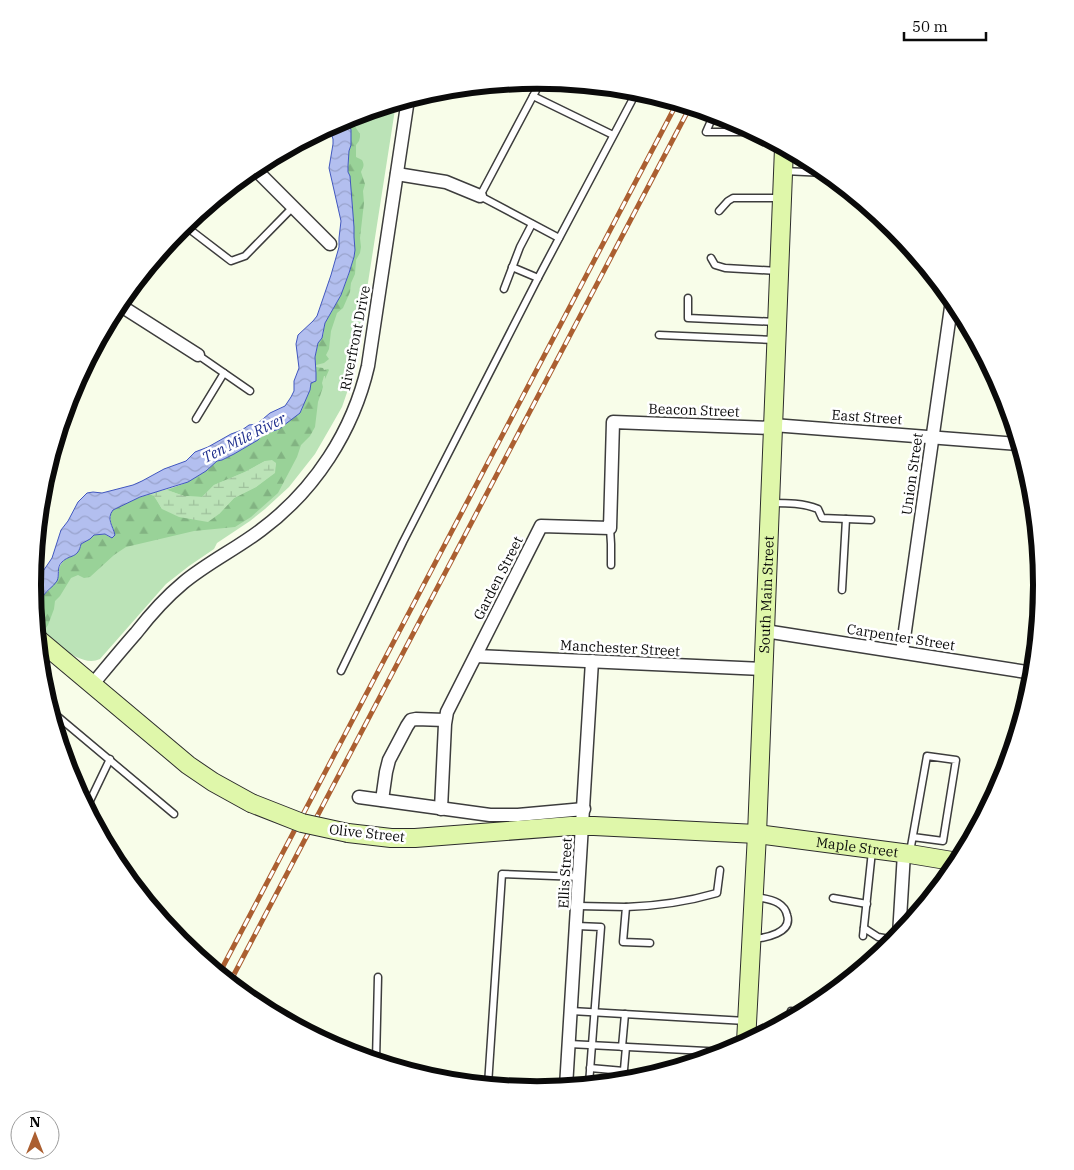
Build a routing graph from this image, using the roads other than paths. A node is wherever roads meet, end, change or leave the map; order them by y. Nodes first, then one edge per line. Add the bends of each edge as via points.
1 (537, 89) edge
2 (533, 96) junction
3 (633, 99) edge
4 (407, 107) edge
5 (711, 121) edge
6 (738, 132) edge
7 (613, 135) junction
8 (784, 155) edge
9 (783, 171) junction
10 (811, 172) edge
11 (260, 174) edge
12 (397, 174) junction
13 (480, 196) junction
14 (782, 198) junction
15 (293, 206) junction
16 (720, 211) dead end
17 (532, 224) junction
18 (190, 230) edge
19 (559, 238) junction
20 (330, 244) dead end
21 (711, 258) dead end
22 (512, 267) junction
23 (779, 272) junction
24 (538, 278) junction
25 (504, 289) dead end
26 (688, 298) dead end
27 (126, 309) edge
28 (950, 312) edge
29 (777, 322) junction
30 (659, 335) dead end
31 (776, 340) junction
32 (198, 355) joint
33 (224, 373) junction
34 (250, 391) dead end
35 (196, 419) dead end
36 (773, 427) junction
37 (933, 437) junction
38 (1012, 443) edge
39 (770, 503) junction
40 (846, 519) junction
41 (871, 520) dead end
42 (610, 528) junction
43 (610, 565) dead end
44 (842, 590) dead end
45 (765, 631) junction
46 (44, 644) edge
47 (902, 652) junction
48 (476, 656) junction
49 (592, 661) junction
50 (763, 669) junction
51 (341, 671) dead end
52 (1025, 672) edge
53 (92, 685) junction
54 (60, 718) edge
55 (445, 720) junction
56 (110, 759) junction
57 (359, 796) dead end
58 (90, 800) edge
59 (382, 800) junction
60 (441, 809) junction
61 (174, 814) dead end
62 (583, 818) junction
63 (757, 834) junction
64 (909, 848) junction
65 (872, 849) junction
66 (949, 860) edge
67 (720, 870) dead end
68 (580, 877) junction
69 (754, 897) junction
70 (833, 898) dead end
71 (867, 904) junction
72 (578, 906) junction
73 (626, 906) junction
74 (900, 922) edge
75 (577, 926) junction
76 (864, 928) junction
77 (863, 936) dead end
78 (885, 938) edge
79 (752, 939) junction
80 (650, 943) dead end
81 (378, 977) dead end
82 (571, 1011) junction
83 (595, 1012) junction
84 (625, 1014) junction
85 (749, 1033) edge
86 (569, 1044) junction
87 (591, 1045) junction
88 (624, 1047) junction
89 (705, 1051) edge
90 (376, 1053) edge
91 (590, 1068) junction
92 (624, 1071) joint
93 (488, 1078) edge
94 (589, 1078) edge
95 (566, 1080) edge

1 - 2 lane
2 - 7 lane
2 - 13 lane
3 - 7 lane
4 - 12 street, Riverfront Drive
5 - 6 lane via 706,132
7 - 19 lane
8 - 9 main road, South Main Street
9 - 10 lane
9 - 14 main road, South Main Street
11 - 15 street
12 - 13 street via 446,182
12 - 53 street, Riverfront Drive via 366,374 336,447 311,483 277,518 191,577 165,600
13 - 17 lane
14 - 16 lane via 733,198
14 - 23 main road, South Main Street
15 - 18 lane via 245,256 231,261
15 - 20 street
17 - 19 lane
17 - 22 lane
19 - 24 lane
21 - 23 lane via 715,265 725,268
22 - 24 lane
22 - 25 lane
23 - 29 main road, South Main Street
24 - 51 lane
26 - 29 lane via 688,318
27 - 32 street
28 - 37 street, Union Street
29 - 31 main road, South Main Street
30 - 31 lane
31 - 36 main road, South Main Street
32 - 33 lane
33 - 34 lane
33 - 35 lane
36 - 37 street, East Street
36 - 39 main road, South Main Street
36 - 42 street, Beacon Street via 613,422
37 - 38 street, East Street
37 - 47 street, Union Street
39 - 40 lane via 811,506 818,509 822,518
39 - 45 main road, South Main Street
40 - 41 lane
40 - 44 lane
42 - 43 lane
42 - 48 street, Garden Street via 541,526
45 - 47 street, Carpenter Street
45 - 50 main road, South Main Street
46 - 53 main road, Olive Street
47 - 52 street, Carpenter Street
48 - 49 street, Manchester Street
48 - 55 street, Garden Street
49 - 50 street, Manchester Street
49 - 62 street, Ellis Street
50 - 63 main road, South Main Street
53 - 62 main road, Olive Street, bridge via 188,765 221,787 302,823 348,833 415,838
54 - 56 lane
55 - 59 street via 414,719 409,722 388,763
55 - 60 street, Garden Street
56 - 58 lane
56 - 61 lane
57 - 59 street, Olive Street
59 - 60 street, Olive Street
60 - 62 street, Olive Street via 498,816
62 - 63 main road, Olive Street
62 - 68 street, Ellis Street
63 - 65 main road, Maple Street
63 - 69 main road, South Main Street
64 - 64 lane via 927,756 956,760 943,840
64 - 65 main road, Maple Street
64 - 66 main road, Maple Street
64 - 74 street
65 - 71 lane
67 - 73 lane via 717,893 664,905
68 - 72 street, Ellis Street
68 - 93 lane via 502,874
69 - 79 main road, South Main Street
69 - 79 lane via 779,903 789,919 777,934
70 - 71 lane
71 - 76 lane
72 - 73 lane
72 - 75 street, Ellis Street
73 - 80 lane via 622,942
75 - 82 street, Ellis Street
75 - 83 lane via 600,928
76 - 77 lane
76 - 78 lane
79 - 85 main road, South Main Street
81 - 90 lane
82 - 83 lane
82 - 86 street, Ellis Street
83 - 84 lane
83 - 87 lane
84 - 85 lane
84 - 88 lane
86 - 87 lane
86 - 95 street, Ellis Street
87 - 88 lane
87 - 91 lane
88 - 89 lane
88 - 92 lane
91 - 92 lane
91 - 94 lane

